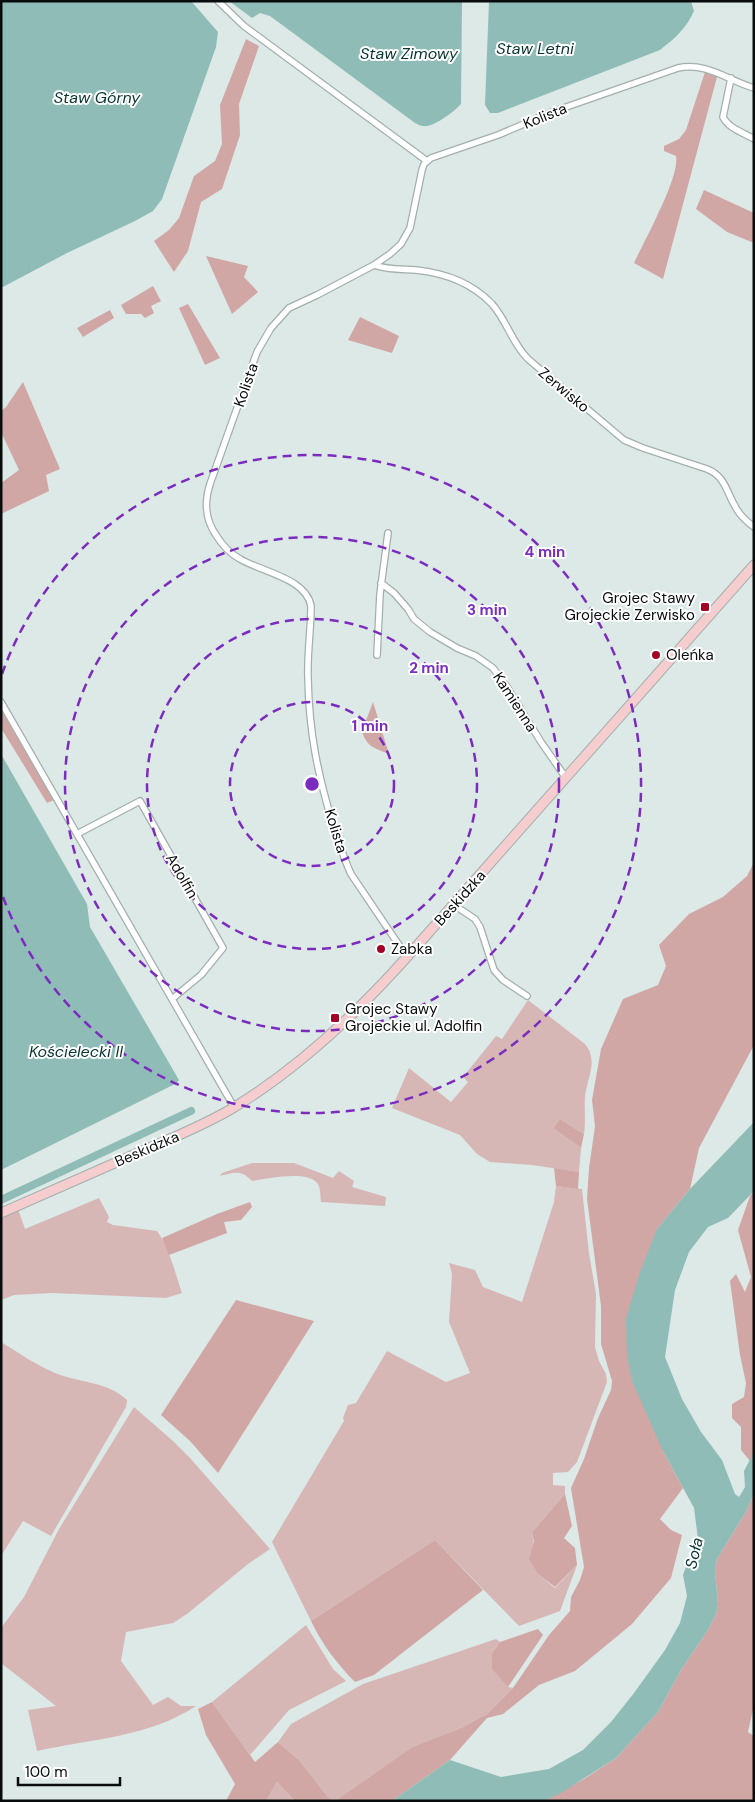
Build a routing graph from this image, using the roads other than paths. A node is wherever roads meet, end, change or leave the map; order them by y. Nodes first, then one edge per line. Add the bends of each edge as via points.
1 (218, 1) edge
2 (731, 78) junction
3 (754, 88) edge
4 (754, 139) edge
5 (427, 161) junction
6 (374, 265) junction
7 (754, 527) edge
8 (388, 533) dead end
9 (754, 565) edge
10 (381, 583) junction
11 (378, 655) dead end
12 (1, 702) edge
13 (566, 779) junction
14 (77, 834) junction
15 (454, 904) junction
16 (408, 957) junction
17 (527, 996) dead end
18 (172, 999) junction
19 (234, 1107) junction
20 (1, 1213) edge

1 - 5 street via 244,26
2 - 3 street, Kolista
2 - 4 street via 723,117 729,125
2 - 5 street, Kolista via 703,67 678,68
5 - 6 street, Kolista via 421,173 407,236 394,251
6 - 7 street, Zerwisko via 443,274 475,290 500,314 528,359 624,440 716,474 726,486 737,510
6 - 16 street, Kolista via 289,308 270,328 254,360 210,484 206,507 213,530 232,553 294,584 308,596 311,606 308,677 311,730 320,780 351,874
8 - 10 street
9 - 13 main road, Beskidzka
10 - 11 street
10 - 13 street, Kamienna via 394,592 414,619 430,632 493,668
12 - 14 street
13 - 15 main road, Beskidzka
14 - 18 street
14 - 18 street, Adolfin via 140,801 223,948 201,975
15 - 16 main road, Beskidzka
15 - 17 street via 475,919 480,927 494,970
16 - 19 main road, Beskidzka via 343,1023
18 - 19 street
19 - 20 main road, Beskidzka

